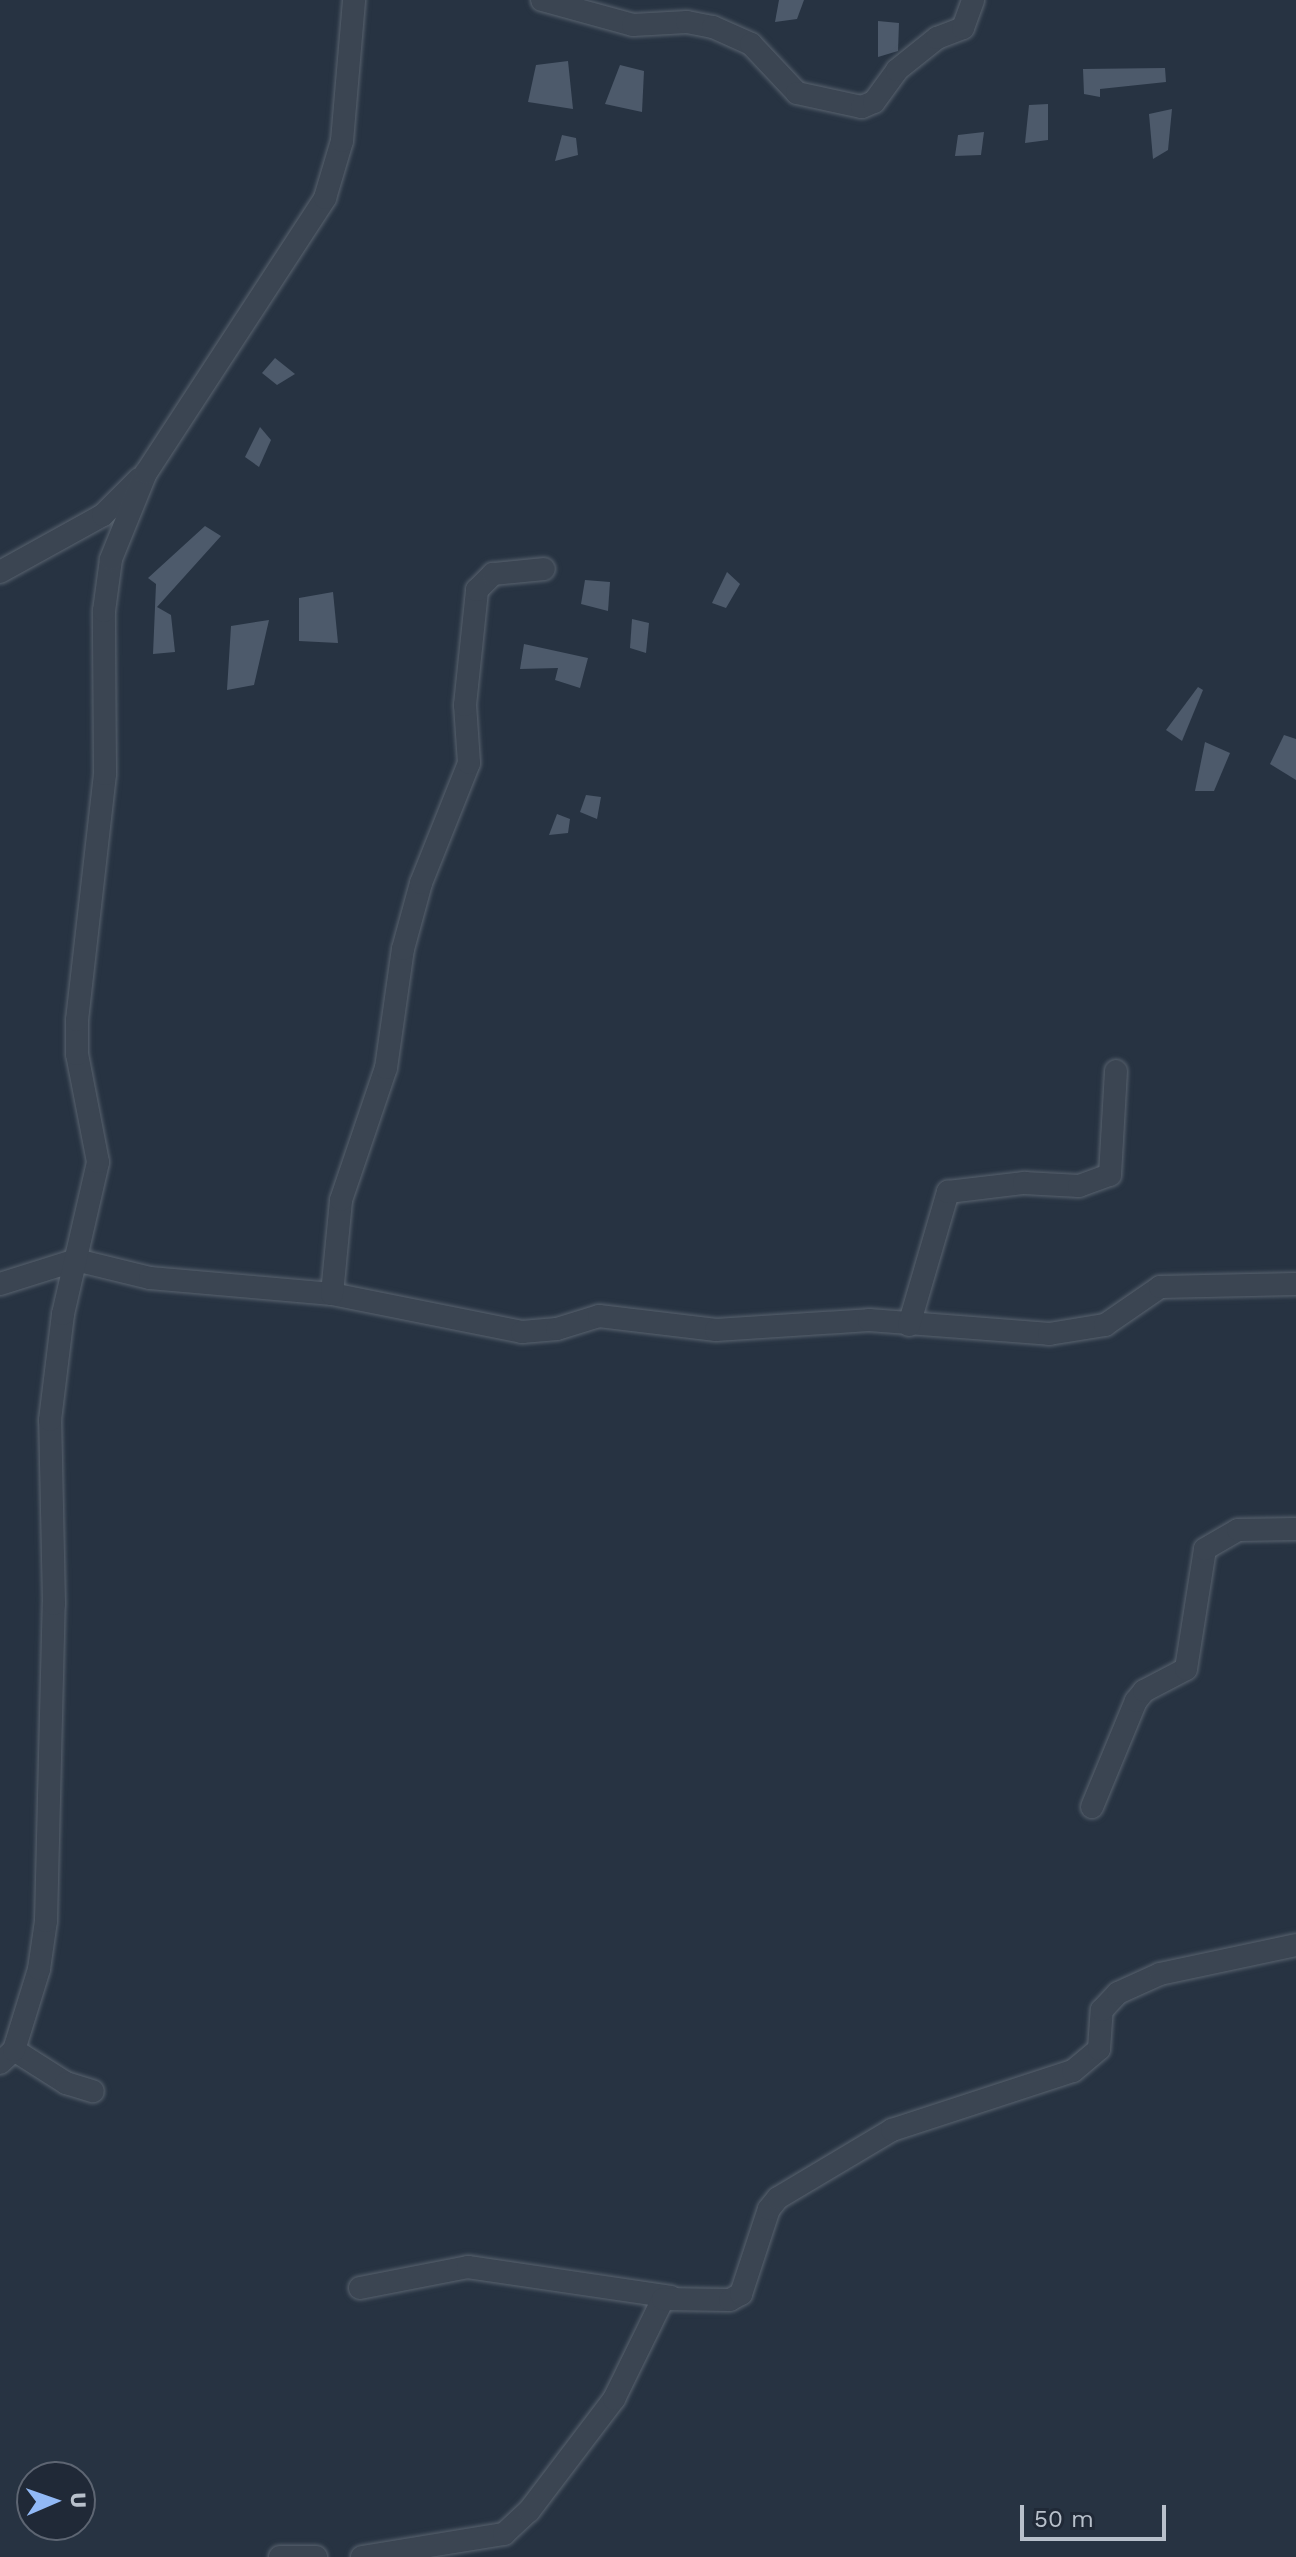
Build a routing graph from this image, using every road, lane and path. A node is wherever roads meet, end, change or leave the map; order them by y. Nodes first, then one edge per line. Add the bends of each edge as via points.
1 (354, 0) edge
2 (542, 0) edge
3 (973, 0) edge
4 (146, 473) junction
5 (544, 569) dead end
6 (0, 572) edge
7 (1116, 1071) dead end
8 (76, 1260) junction
9 (0, 1284) edge
10 (1296, 1284) edge
11 (332, 1294) junction
12 (909, 1325) junction
13 (1296, 1529) edge
14 (1092, 1807) dead end
15 (1296, 1945) edge
16 (7, 2056) edge
17 (93, 2091) dead end
18 (360, 2288) dead end
19 (671, 2297) junction
20 (280, 2557) edge
21 (316, 2557) edge
22 (362, 2557) edge

1 - 4 street via 342,141 325,198
2 - 3 street via 633,25 687,22 713,27 751,44 797,93 862,107 874,102 897,70 937,38 963,28
4 - 6 street via 103,515
4 - 8 street via 111,559 104,611 105,774 77,1020 77,1054 98,1162
5 - 11 street via 493,574 477,590 465,705 469,763 421,883 403,949 386,1068 341,1200
7 - 12 street via 1110,1175 1079,1186 1024,1183 948,1192
8 - 9 street
8 - 11 street via 150,1278
8 - 16 street via 54,1363 50,1420 54,1604 46,1921 39,1969
10 - 12 street via 1160,1287 1105,1325 1079,1333
11 - 12 street via 522,1332 557,1329 599,1316 716,1330 774,1330 825,1321
13 - 14 street via 1238,1530 1205,1549 1186,1669 1144,1691 1136,1701
15 - 19 street via 1160,1974 1118,1993 1102,2010 1099,2049 1073,2071 892,2130 773,2202 736,2299
16 - 17 street
18 - 19 street via 468,2267
19 - 22 street via 656,2307 639,2357 614,2399 529,2511 504,2534
20 - 21 street

